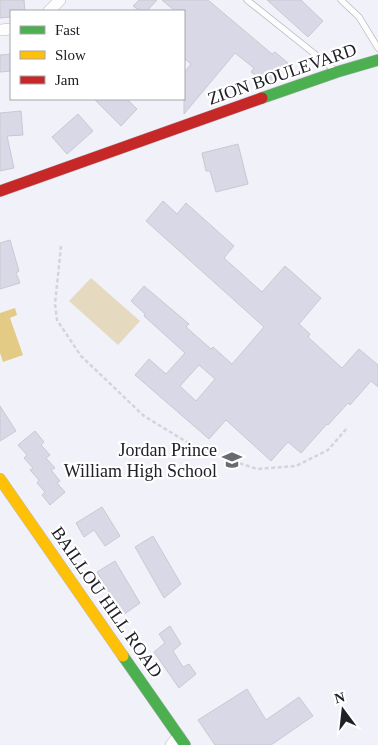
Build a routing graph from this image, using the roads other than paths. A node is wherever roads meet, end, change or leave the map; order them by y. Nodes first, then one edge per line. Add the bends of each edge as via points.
1 (60, 0) edge
2 (247, 0) edge
3 (341, 0) edge
4 (50, 10) edge
5 (378, 48) edge
6 (378, 60) edge
7 (337, 72) junction
8 (0, 191) edge
9 (0, 479) edge
10 (178, 742) edge

1 - 4 street
2 - 7 lane
3 - 5 lane via 359,17
6 - 7 main road, ZION BOULEVARD
7 - 8 main road, ZION BOULEVARD
9 - 10 main road, BAILLOU HILL ROAD

